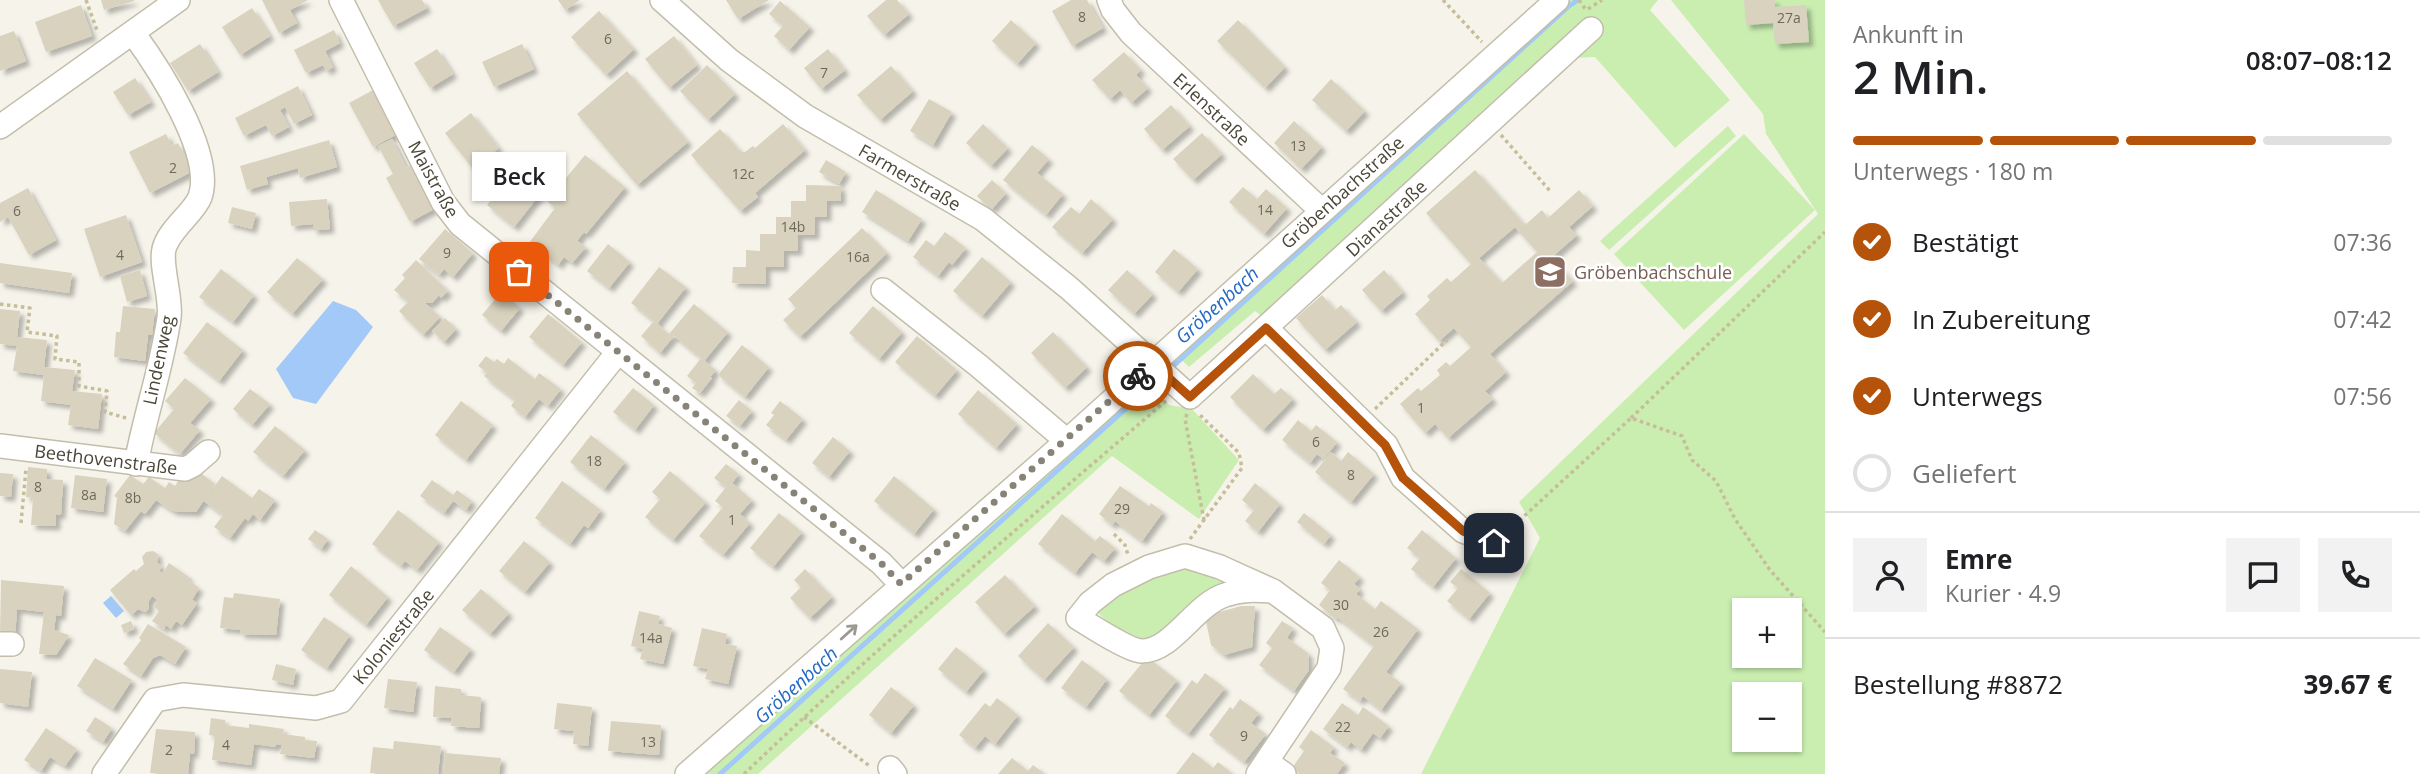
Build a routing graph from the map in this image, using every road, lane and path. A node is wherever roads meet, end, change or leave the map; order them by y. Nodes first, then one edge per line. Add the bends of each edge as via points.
1 (86, 0) edge
2 (178, 0) edge
3 (341, 0) edge
4 (662, 0) edge
5 (1109, 0) edge
6 (1443, 0) edge
7 (1557, 0) edge
8 (1602, 0) edge
9 (1588, 19) joint
10 (133, 33) junction
11 (100, 38) dead end
12 (1495, 55) junction
13 (0, 127) edge
14 (1495, 129) dead end
15 (1551, 192) dead end
16 (1322, 211) junction
17 (1825, 232) edge
18 (883, 290) dead end
19 (0, 304) edge
20 (1266, 328) junction
21 (1447, 340) dead end
22 (618, 352) junction
23 (1166, 376) junction
24 (1631, 418) junction
25 (144, 422) junction
26 (1362, 422) junction
27 (1067, 441) junction
28 (0, 446) edge
29 (28, 450) junction
30 (208, 452) dead end
31 (136, 464) junction
32 (1204, 520) junction
33 (21, 523) dead end
34 (1114, 534) dead end
35 (1494, 543) joint
36 (1185, 556) junction
37 (1135, 574) junction
38 (901, 584) junction
39 (1273, 592) junction
40 (1825, 632) edge
41 (803, 717) junction
42 (1270, 770) edge
43 (893, 771) edge
44 (104, 774) edge
45 (687, 774) edge
46 (744, 774) edge

1 - 11 path
2 - 10 street
3 - 22 street, Maistraße via 443,202 460,224
4 - 23 street, Farmerstraße via 729,60 805,116 983,219 1069,288
5 - 16 street, Erlenstraße via 1131,33
6 - 12 path
7 - 12 street, Gröbenbachstraße
8 - 9 path
9 - 20 street, Dianastraße
10 - 13 street
10 - 25 street, Lindenweg via 156,63 184,117 202,172 200,198 164,250 170,314
12 - 16 street, Gröbenbachstraße
14 - 15 path
16 - 23 street, Gröbenbachstraße
17 - 24 path
18 - 27 street
19 - 25 path via 30,308 27,332 57,336 55,359 79,362 79,386 107,391 105,412
20 - 23 street, Dianastraße via 1190,397
20 - 26 street
21 - 26 path
22 - 38 street, Maistraße via 881,563
22 - 44 street, Koloniestraße via 341,701 316,708 183,695 155,700
23 - 27 street, Gröbenbachstraße
23 - 41 path via 925,608
24 - 35 path
24 - 40 path via 1682,436 1692,460 1716,481 1770,570
25 - 31 street, Lindenweg
26 - 35 street via 1385,445 1403,478 1463,531
27 - 38 street, Gröbenbachstraße
28 - 29 street, Beethovenstraße
29 - 31 street, Beethovenstraße
29 - 33 path
30 - 31 street, Beethovenstraße via 185,469
32 - 32 path via 1185,419 1191,406 1239,453 1242,468
32 - 36 path via 1188,542
34 - 37 path via 1125,545
36 - 37 street
36 - 39 street
37 - 39 street via 1113,585 1078,618 1139,651 1159,648 1223,595 1245,590
45 -> 38 street, Gröbenbachstraße
39 - 42 street via 1323,628 1332,648 1329,667
41 - 43 path via 871,767
41 - 46 path

